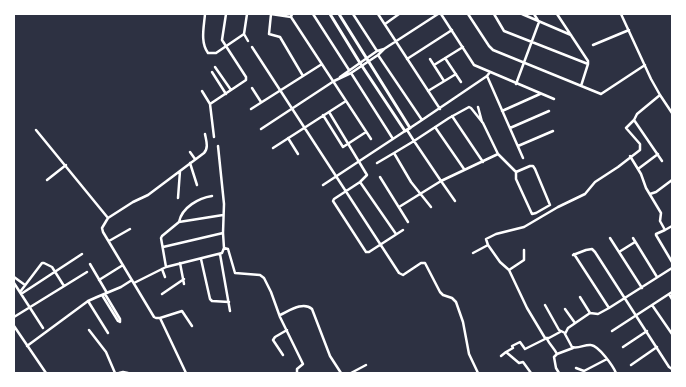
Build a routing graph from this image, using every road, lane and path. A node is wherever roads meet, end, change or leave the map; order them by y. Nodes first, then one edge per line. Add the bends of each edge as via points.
1 (206, 14) edge
2 (226, 14) edge
3 (247, 14) edge
4 (271, 14) edge
5 (313, 14) edge
6 (330, 14) edge
7 (339, 14) edge
8 (353, 14) edge
9 (378, 14) edge
10 (399, 14) edge
11 (438, 14) edge
12 (442, 14) edge
13 (468, 14) edge
14 (494, 14) edge
15 (522, 14) edge
16 (534, 14) edge
17 (557, 14) edge
18 (621, 14) edge
19 (291, 15) edge
20 (539, 22) junction
21 (385, 24) junction
22 (452, 30) junction
23 (629, 30) junction
24 (244, 34) junction
25 (571, 35) junction
26 (532, 41) junction
27 (248, 42) dead end
28 (396, 42) junction
29 (593, 45) dead end
30 (226, 46) junction
31 (252, 47) dead end
32 (462, 47) junction
33 (384, 49) junction
34 (377, 51) junction
35 (378, 54) junction
36 (445, 58) junction
37 (407, 59) junction
38 (430, 59) dead end
39 (368, 60) junction
40 (523, 62) junction
41 (322, 64) junction
42 (588, 64) junction
43 (361, 65) junction
44 (434, 65) junction
45 (645, 65) junction
46 (215, 67) dead end
47 (212, 72) dead end
48 (350, 72) junction
49 (490, 72) junction
50 (456, 74) junction
51 (303, 76) junction
52 (488, 76) junction
53 (334, 81) junction
54 (444, 81) junction
55 (461, 82) dead end
56 (516, 84) junction
57 (581, 86) junction
58 (252, 88) dead end
59 (231, 90) junction
60 (280, 90) junction
61 (202, 91) dead end
62 (428, 91) junction
63 (226, 94) junction
64 (540, 94) junction
65 (660, 95) junction
66 (554, 99) dead end
67 (346, 101) junction
68 (261, 102) junction
69 (210, 104) junction
70 (478, 107) dead end
71 (251, 109) dead end
72 (292, 109) junction
73 (440, 109) junction
74 (502, 111) junction
75 (549, 111) dead end
76 (329, 112) junction
77 (672, 113) edge
78 (324, 115) junction
79 (452, 116) junction
80 (422, 120) junction
81 (634, 120) junction
82 (482, 123) junction
83 (304, 127) junction
84 (435, 127) junction
85 (510, 128) junction
86 (261, 129) dead end
87 (36, 130) dead end
88 (407, 130) junction
89 (552, 131) dead end
90 (366, 132) junction
91 (205, 134) dead end
92 (214, 136) dead end
93 (288, 138) junction
94 (371, 139) dead end
95 (393, 139) junction
96 (414, 140) junction
97 (349, 143) junction
98 (218, 146) dead end
99 (518, 146) junction
100 (272, 148) dead end
101 (190, 152) dead end
102 (394, 153) junction
103 (298, 154) dead end
104 (498, 154) junction
105 (658, 154) junction
106 (630, 156) junction
107 (523, 158) dead end
108 (195, 159) junction
109 (662, 160) dead end
110 (358, 161) junction
111 (483, 162) junction
112 (190, 163) junction
113 (377, 163) dead end
114 (66, 165) junction
115 (464, 169) junction
116 (638, 169) junction
117 (180, 171) junction
118 (516, 172) junction
119 (336, 176) junction
120 (380, 177) dead end
121 (47, 180) dead end
122 (441, 180) junction
123 (672, 180) edge
124 (360, 182) junction
125 (323, 185) dead end
126 (197, 186) dead end
127 (346, 191) junction
128 (420, 194) junction
129 (650, 194) junction
130 (212, 196) dead end
131 (178, 198) dead end
132 (455, 201) dead end
133 (399, 207) junction
134 (431, 207) dead end
135 (224, 215) junction
136 (108, 218) junction
137 (179, 222) junction
138 (408, 222) dead end
139 (672, 226) edge
140 (130, 229) dead end
141 (403, 230) dead end
142 (665, 230) junction
143 (222, 233) junction
144 (396, 234) junction
145 (610, 238) dead end
146 (633, 238) dead end
147 (109, 241) junction
148 (635, 242) junction
149 (380, 245) junction
150 (488, 245) junction
151 (163, 247) junction
152 (224, 248) junction
153 (524, 250) dead end
154 (619, 252) junction
155 (473, 253) dead end
156 (82, 254) dead end
157 (220, 254) junction
158 (201, 259) junction
159 (672, 262) edge
160 (180, 263) junction
161 (90, 264) dead end
162 (124, 265) junction
163 (166, 267) junction
164 (672, 268) edge
165 (162, 269) junction
166 (509, 270) junction
167 (55, 272) junction
168 (86, 272) dead end
169 (14, 277) edge
170 (165, 277) dead end
171 (658, 277) junction
172 (184, 279) junction
173 (100, 280) junction
174 (133, 281) junction
175 (14, 283) edge
176 (184, 284) dead end
177 (25, 286) junction
178 (64, 286) junction
179 (642, 288) junction
180 (672, 292) edge
181 (20, 293) junction
182 (105, 294) junction
183 (162, 294) dead end
184 (669, 294) junction
185 (580, 297) dead end
186 (625, 298) junction
187 (672, 299) edge
188 (88, 301) junction
189 (229, 302) junction
190 (545, 305) dead end
191 (652, 305) junction
192 (30, 308) junction
193 (609, 308) junction
194 (565, 309) dead end
195 (230, 311) dead end
196 (590, 313) junction
197 (636, 314) junction
198 (280, 315) junction
199 (14, 318) edge
200 (160, 318) junction
201 (575, 322) junction
202 (14, 326) edge
203 (192, 326) dead end
204 (43, 328) dead end
205 (89, 330) dead end
206 (287, 330) junction
207 (612, 330) dead end
208 (647, 331) junction
209 (560, 332) junction
210 (108, 333) dead end
211 (565, 333) junction
212 (672, 334) edge
213 (546, 339) junction
214 (27, 346) junction
215 (623, 347) dead end
216 (657, 347) junction
217 (573, 348) junction
218 (506, 352) junction
219 (283, 354) dead end
220 (557, 354) junction
221 (501, 356) dead end
222 (607, 359) junction
223 (366, 365) dead end
224 (631, 365) dead end
225 (576, 368) dead end
226 (672, 369) edge
227 (46, 373) edge
228 (115, 373) edge
229 (119, 373) edge
230 (128, 373) edge
231 (186, 373) edge
232 (297, 373) edge
233 (341, 373) edge
234 (351, 373) edge
235 (478, 373) edge
236 (531, 373) edge
237 (559, 373) edge
238 (616, 373) edge

1 - 30 street via 203,37 207,51 210,54 215,53
2 - 30 street via 222,40
3 - 24 street
4 - 19 street
4 - 51 street via 269,34 280,37
5 - 48 street
6 - 43 street
7 - 39 street
8 - 34 street
9 - 21 street
10 - 21 street
11 - 28 street
12 - 22 street
13 - 40 street via 493,50
14 - 26 street via 504,31
15 - 20 street
16 - 20 street
17 - 25 street
18 - 23 street
19 - 41 street
20 - 25 street
20 - 26 street
21 - 28 street
22 - 32 street
22 - 37 street
23 - 29 street
23 - 45 street
24 - 27 street
24 - 30 street
25 - 42 street
26 - 40 street
26 - 42 street
28 - 33 street
28 - 37 street
30 - 59 street via 246,78 245,82
31 - 60 street
32 - 36 street
32 - 49 street via 474,66
33 - 34 street
33 - 35 street
34 - 39 street
35 - 39 street
35 - 80 street
36 - 44 street
36 - 50 street
37 - 62 street
38 - 44 street
39 - 43 street
39 - 88 street
40 - 56 street
40 - 57 street
41 - 51 street
41 - 53 street
42 - 57 street
43 - 48 street
43 - 88 street
44 - 54 street
45 - 57 street via 603,94
45 - 65 street
46 - 59 street
47 - 63 street
48 - 53 street via 344,78
48 - 95 street
49 - 52 street
49 - 56 street
50 - 54 street
50 - 55 street
51 - 60 street
52 - 73 street
52 - 74 street
53 - 67 street
53 - 72 street
54 - 62 street
56 - 64 street
58 - 68 street
59 - 63 street
60 - 68 street
60 - 72 street
61 - 69 street
62 - 73 street
63 - 69 street
64 - 66 street
64 - 74 street
65 - 77 street
65 - 81 street via 637,114
67 - 76 street
67 - 90 street
68 - 71 street
69 - 92 street
70 - 82 street
72 - 83 street
72 - 86 street
73 - 80 street
74 - 85 street
75 - 85 street
76 - 78 street
76 - 97 street
78 - 83 street
78 - 97 street via 343,147
79 - 82 street via 470,107
79 - 84 street
79 - 111 street
80 - 88 street
81 - 105 street
81 - 106 street via 626,128 641,147
82 - 104 street
83 - 93 street
83 - 119 street
84 - 96 street
84 - 115 street
85 - 99 street
87 - 114 street
88 - 95 street
88 - 96 street
89 - 99 street
90 - 94 street
90 - 97 street
91 - 108 street via 207,149
93 - 100 street
93 - 103 street
95 - 110 street
96 - 102 street
96 - 122 street
97 - 110 street
98 - 135 street
99 - 107 street
101 - 108 street
102 - 113 street
102 - 128 street
104 - 111 street
104 - 118 street
105 - 109 street
105 - 116 street
106 - 116 street
106 - 150 street via 595,182 586,194 558,206 524,227 487,238
108 - 112 street
110 - 119 street
110 - 124 street via 367,174
111 - 115 street
112 - 117 street
112 - 126 street
114 - 121 street
114 - 136 street
115 - 122 street
116 - 129 street
117 - 131 street
117 - 136 street via 148,195
118 - 118 street via 533,166 550,205 532,214 516,179
119 - 125 street
119 - 127 street
120 - 133 street
122 - 128 street
122 - 132 street
123 - 129 street
124 - 127 street
124 - 144 street
127 - 149 street
127 - 149 street via 333,201 366,252
128 - 133 street
128 - 134 street
129 - 142 street via 661,213 660,221
130 - 137 street via 198,199 182,213
133 - 138 street
135 - 137 street
135 - 143 street
136 - 147 street via 102,228
137 - 151 street via 162,236
139 - 142 street
140 - 147 street
141 - 144 street
142 - 159 street via 656,235
143 - 151 street
143 - 152 street
144 - 149 street
145 - 154 street
146 - 148 street
147 - 162 street
148 - 154 street
148 - 171 street
149 - 235 street via 402,275 425,263 440,292 456,302 463,322 468,354
150 - 155 street
150 - 166 street
151 - 163 street
152 - 157 street
152 - 198 street via 228,249 235,274 260,275 264,278
153 - 166 street via 524,260
154 - 179 street
156 - 167 street
157 - 158 street
157 - 189 street
158 - 160 street
158 - 189 street via 210,299
160 - 163 street
160 - 172 street
161 - 173 street
162 - 173 street
162 - 174 street
163 - 165 street
164 - 171 street
165 - 170 street
165 - 174 street
166 - 213 street via 527,308
167 - 177 street via 49,264 42,263
167 - 178 street
167 - 181 street
168 - 178 street
169 - 177 street
171 - 179 street
172 - 176 street
172 - 183 street
173 - 182 street
174 - 182 street
174 - 200 street via 154,316
175 - 181 street
177 - 181 street
178 - 192 street
179 - 186 street
180 - 184 street
181 - 192 street
182 - 182 street via 120,319 120,322 118,321
182 - 188 street
184 - 187 street
184 - 191 street
185 - 196 street
186 - 193 street
186 - 193 street via 594,250 574,255
186 - 197 street
188 - 210 street
188 - 214 street
189 - 195 street
190 - 209 street
191 - 197 street
191 - 212 street
192 - 199 street
192 - 204 street
193 - 196 street via 598,314
194 - 201 street
196 - 201 street
197 - 207 street
197 - 208 street
198 - 206 street
198 - 233 street via 304,305 309,306 330,356
200 - 203 street via 182,311
200 - 231 street
201 - 211 street
202 - 214 street
205 - 228 street via 106,352
206 - 219 street via 273,340
206 - 232 street via 303,364
208 - 215 street
208 - 216 street
209 - 211 street
209 - 213 street
211 - 217 street
213 - 218 street via 525,349 520,342
213 - 220 street
214 - 227 street
216 - 224 street
216 - 226 street
217 - 220 street
217 - 222 street via 592,345
218 - 221 street
218 - 236 street via 519,363 523,362
220 - 237 street via 553,360
222 - 225 street via 584,371
222 - 238 street
223 - 234 street
229 - 230 street

